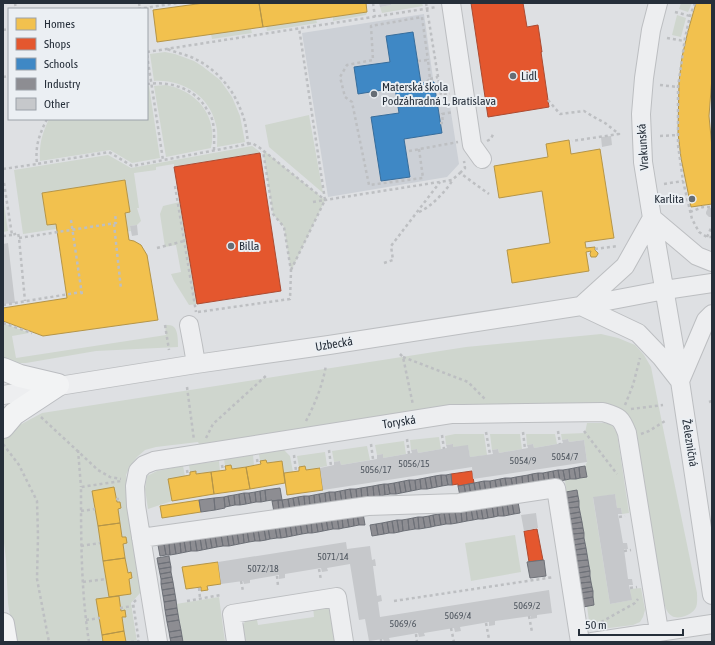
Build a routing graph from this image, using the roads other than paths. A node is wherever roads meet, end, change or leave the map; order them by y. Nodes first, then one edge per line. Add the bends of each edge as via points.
1 (658, 3) edge
2 (451, 4) edge
3 (482, 159) dead end
4 (652, 218) junction
5 (712, 262) edge
6 (712, 283) edge
7 (665, 290) junction
8 (581, 306) junction
9 (712, 314) edge
10 (191, 317) road end
11 (196, 364) junction
12 (3, 369) edge
13 (680, 381) junction
14 (58, 386) junction
15 (3, 395) edge
16 (3, 427) edge
17 (142, 538) junction
18 (712, 595) edge
19 (3, 624) edge
20 (712, 624) edge
21 (659, 631) junction
22 (592, 634) edge
23 (6, 642) edge
24 (158, 642) edge
25 (236, 642) edge
26 (344, 642) edge
27 (580, 642) edge

1 - 4 street, Vrakunská via 646,58 641,114 643,162
2 - 3 street via 472,145
4 - 5 street via 697,256
4 - 7 street, Vrakunská
4 - 8 street via 625,266
6 - 7 street, Uzbecká
7 - 8 street, Uzbecká
7 - 13 street, Železničná
8 - 11 street, Uzbecká
8 - 13 street via 638,333
9 - 13 street via 706,320
10 - 11 street
11 - 14 street, Uzbecká
12 - 14 main road
13 - 18 street, Železničná
14 - 15 street, Uzbecká
14 - 16 main road via 14,414
17 - 21 street, Toryská via 135,486 138,471 154,461 451,414 620,413 627,433
17 - 24 street, Toryská
17 - 27 street via 368,506 459,503 556,488
19 - 23 main road
20 - 21 street
21 - 22 street
25 - 26 street via 232,614 337,597

